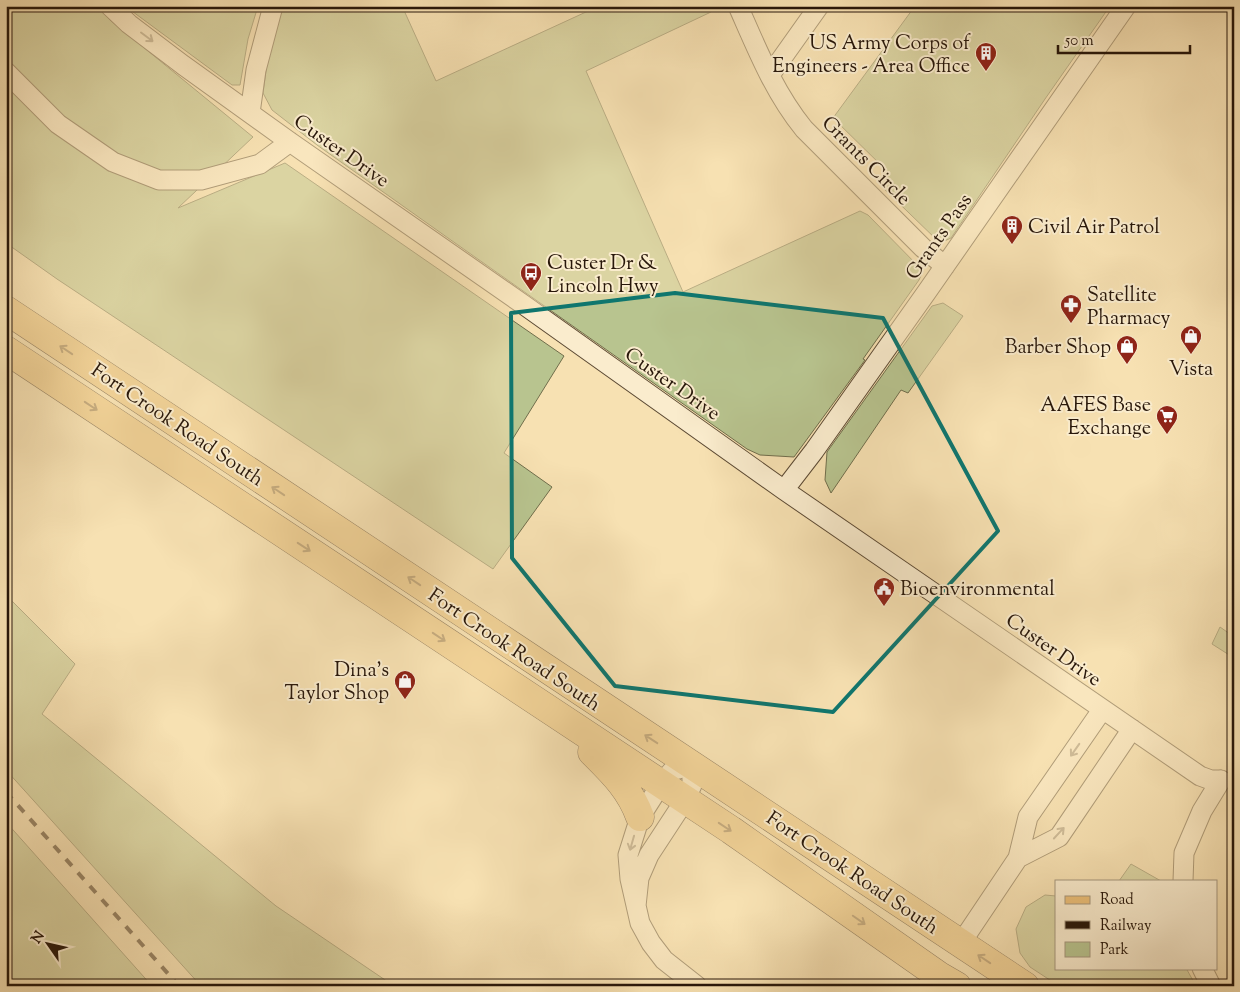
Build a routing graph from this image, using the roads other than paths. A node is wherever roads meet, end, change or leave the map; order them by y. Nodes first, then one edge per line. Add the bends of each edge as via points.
1 (110, 6) edge
2 (273, 6) edge
3 (738, 6) edge
4 (819, 6) edge
5 (1126, 6) edge
6 (6, 72) edge
7 (770, 76) junction
8 (250, 113) junction
9 (290, 142) junction
10 (944, 266) junction
11 (6, 310) edge
12 (6, 350) edge
13 (784, 490) junction
14 (1102, 710) junction
15 (556, 715) junction
16 (1132, 730) junction
17 (692, 765) junction
18 (660, 784) junction
19 (685, 800) junction
20 (640, 817) junction
21 (1018, 858) junction
22 (1184, 880) edge
23 (636, 906) junction
24 (961, 943) junction
25 (1203, 970) edge
26 (949, 982) edge
27 (696, 986) edge
28 (1025, 986) edge
29 (1211, 986) edge

1 -> 8 street, Custer Drive via 129,24
2 - 8 street via 258,62
3 - 7 street, Grants Circle
4 - 7 street
5 - 10 street, Grants Pass
6 - 9 street via 58,124 113,162 159,180 201,180 260,164
7 - 10 street, Grants Circle via 804,129
8 - 9 street, Custer Drive
9 - 13 street, Custer Drive
10 - 13 street, Grants Pass
17 -> 11 main road, Fort Crook Road South
12 -> 15 main road, Fort Crook Road South
13 - 14 street, Custer Drive
14 - 16 street, Custer Drive
14 -> 21 street via 1028,817
15 - 18 main road, Fort Crook Road South
15 - 20 main road via 626,788
21 -> 16 street via 1059,837
16 - 22 street, Custer Drive via 1200,776 1220,780 1184,853
17 - 18 street via 672,771
17 - 19 street via 692,785
17 - 24 main road, Fort Crook Road South
18 - 19 main road, Fort Crook Road South
18 - 20 street
19 - 23 street via 649,856 639,878
19 -> 26 main road, Fort Crook Road South
20 -> 23 street via 628,855
21 - 24 street
23 - 27 street via 640,923 651,943 664,960
24 - 26 main road
28 -> 24 main road, Fort Crook Road South
25 - 29 street

